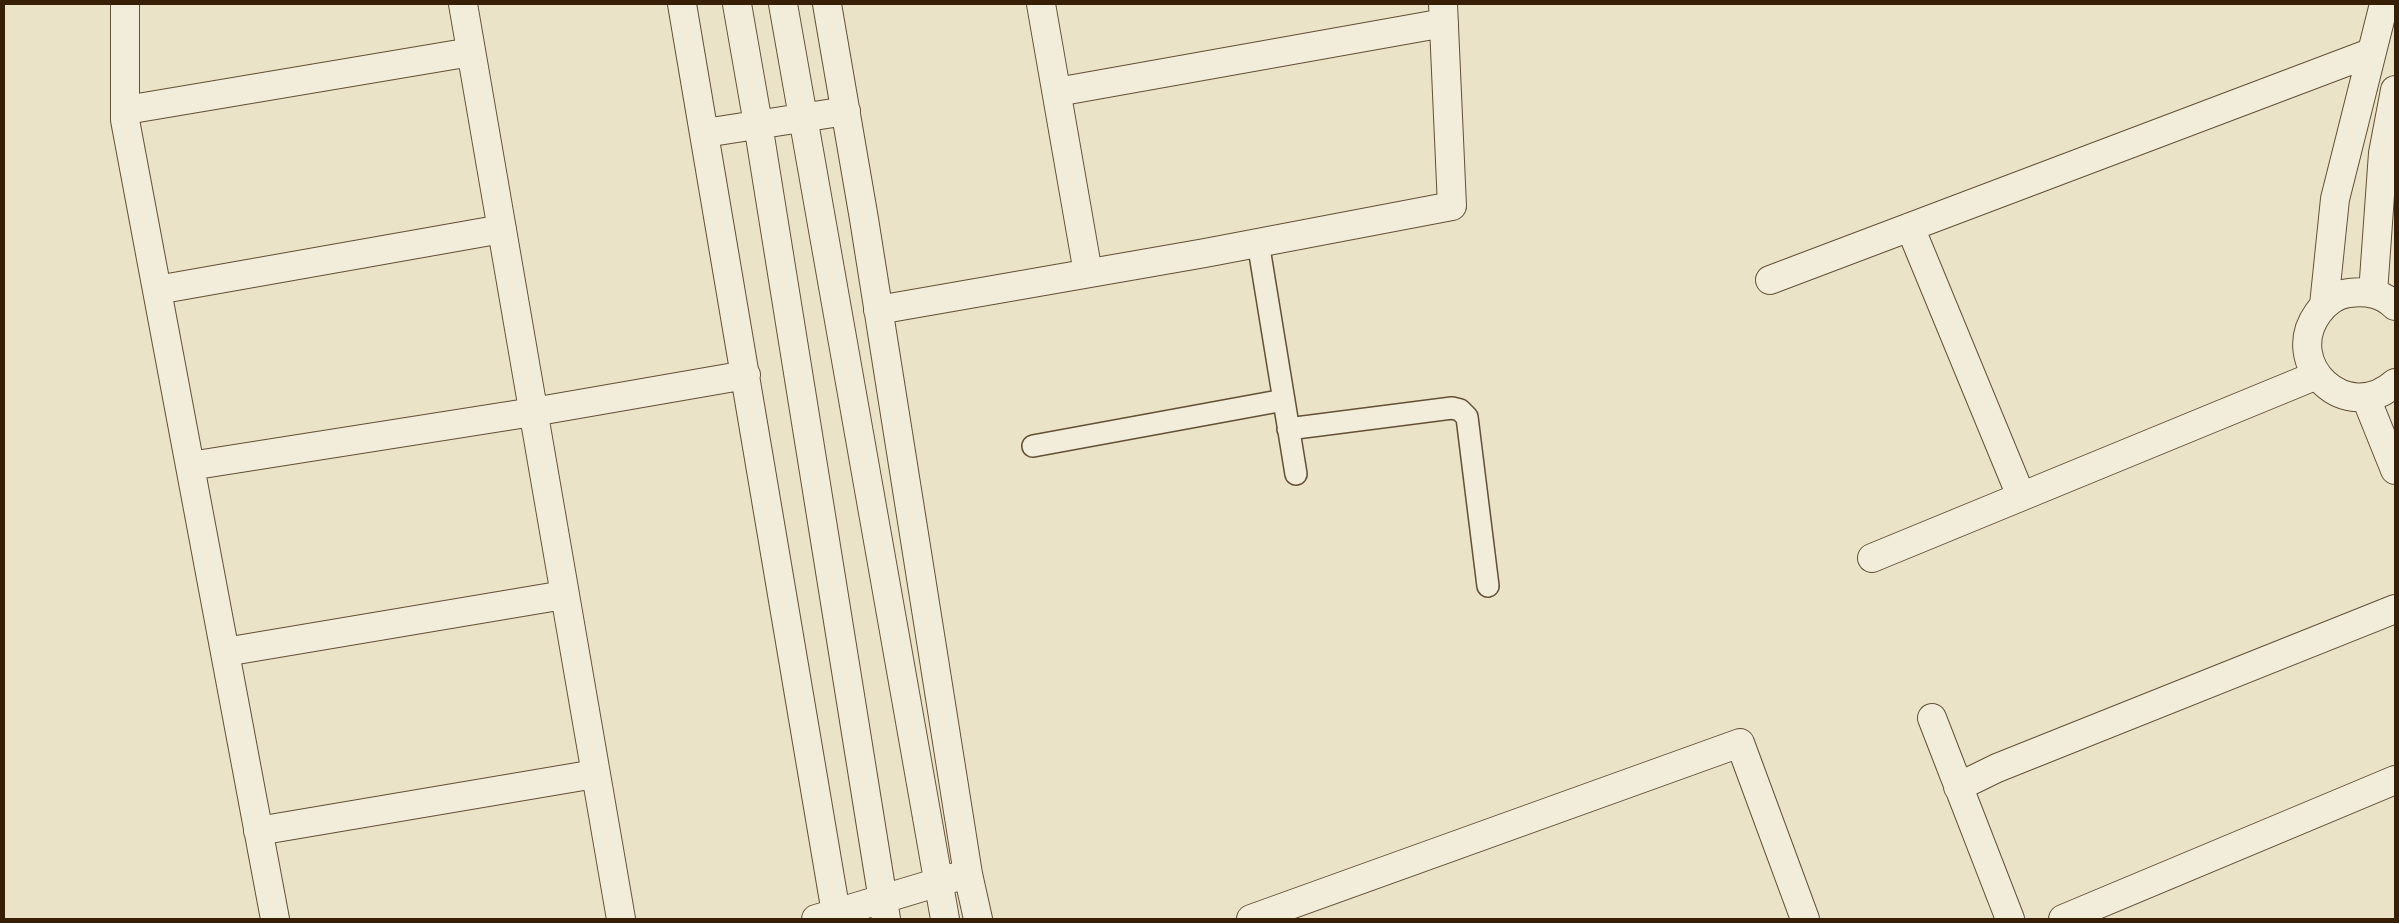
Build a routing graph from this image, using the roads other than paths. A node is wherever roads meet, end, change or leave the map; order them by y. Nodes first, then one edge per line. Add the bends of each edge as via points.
1 (125, 4) edge
2 (463, 4) edge
3 (682, 4) edge
4 (737, 4) edge
5 (783, 4) edge
6 (827, 4) edge
7 (1042, 4) edge
8 (2384, 4) edge
9 (1444, 13) edge
10 (471, 52) junction
11 (2370, 53) junction
12 (2395, 90) edge
13 (1057, 92) junction
14 (126, 110) junction
15 (846, 112) junction
16 (802, 117) junction
17 (758, 124) junction
18 (704, 133) junction
19 (1910, 227) junction
20 (502, 229) junction
21 (1258, 242) junction
22 (1088, 273) junction
23 (1770, 280) dead end
24 (157, 290) junction
25 (2384, 300) edge
26 (2324, 304) junction
27 (878, 310) junction
28 (746, 375) junction
29 (2317, 375) junction
30 (2394, 388) edge
31 (2366, 398) junction
32 (1284, 400) junction
33 (533, 412) junction
34 (1288, 429) junction
35 (1033, 446) dead end
36 (190, 466) junction
37 (2395, 470) edge
38 (1296, 474) dead end
39 (2021, 496) junction
40 (1872, 558) dead end
41 (1488, 586) dead end
42 (564, 595) junction
43 (2395, 609) edge
44 (225, 652) junction
45 (1932, 718) dead end
46 (595, 774) junction
47 (2395, 780) edge
48 (1958, 787) junction
49 (258, 831) junction
50 (968, 874) junction
51 (941, 900) edge
52 (885, 912) edge
53 (830, 917) edge
54 (1801, 918) edge
55 (274, 919) edge
56 (621, 919) edge
57 (978, 919) edge
58 (1250, 919) edge
59 (2010, 919) edge
60 (2063, 919) edge

1 - 14 street
2 - 10 street
3 - 18 street
4 - 17 street
5 - 16 street
6 - 15 street
7 - 13 street
8 - 11 street
9 - 13 street
9 - 21 street via 1452,206
10 - 14 street
10 - 20 street
11 - 19 street
11 - 26 street via 2335,199
12 - 25 street via 2383,153
13 - 22 street
14 - 24 street via 125,120
15 - 16 street
15 - 27 street
16 - 17 street
16 - 51 street
17 - 18 street
17 - 52 street
18 - 28 street
19 - 23 street
19 - 39 street
20 - 24 street
20 - 33 street
21 - 22 street
21 - 32 lane
22 - 27 street
24 - 36 street
25 - 26 street via 2366,291 2344,293
26 - 29 street via 2311,322 2306,345 2311,366
27 - 50 street
28 - 33 street
28 - 53 street
29 - 31 street via 2324,384 2343,396
29 - 39 street
30 - 31 street
31 - 37 street
32 - 34 lane
32 - 35 lane
33 - 36 street
33 - 42 street
34 - 38 lane
34 - 41 lane via 1452,408 1460,410 1467,417
36 - 44 street
39 - 40 street
42 - 44 street
42 - 46 street
43 - 48 street via 1997,768
44 - 49 street
45 - 48 street
46 - 49 street
46 - 56 street
47 - 60 street
48 - 59 street
49 - 55 street
50 - 51 street
50 - 57 street
51 - 52 street
52 - 53 street
54 - 58 street via 1740,743

